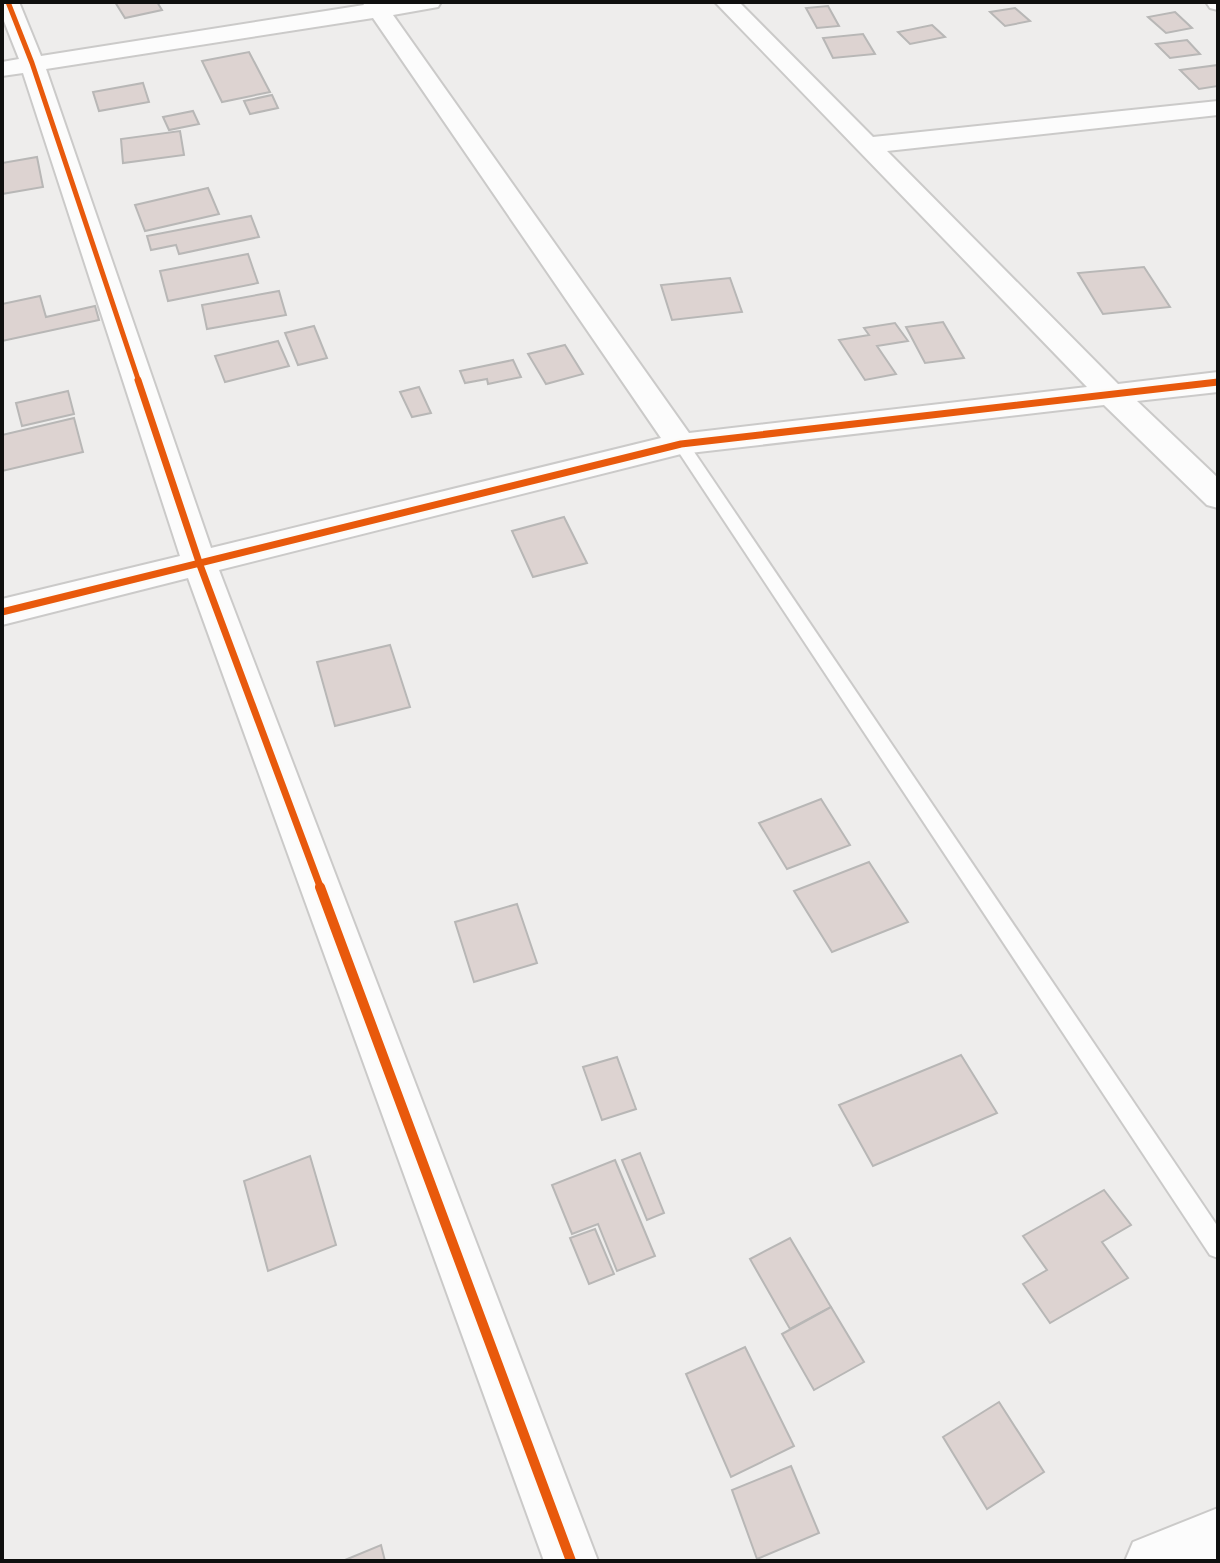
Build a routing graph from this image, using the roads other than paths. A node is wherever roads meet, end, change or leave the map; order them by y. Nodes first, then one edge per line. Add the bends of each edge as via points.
1 (8, 2) edge
2 (430, 2) edge
3 (726, 2) edge
4 (375, 5) edge
5 (17, 66) edge
6 (1218, 108) edge
7 (867, 145) junction
8 (1218, 382) edge
9 (1109, 392) junction
10 (681, 444) junction
11 (1218, 497) edge
12 (200, 565) junction
13 (2, 612) edge
14 (1218, 1247) edge
15 (1218, 1534) edge
16 (571, 1561) edge
17 (1152, 1561) edge

1 - 5 street
2 - 4 street
3 - 7 street
4 - 5 street
4 - 10 street
5 - 12 street
6 - 7 street
7 - 9 street
8 - 9 street
9 - 10 street
9 - 11 street
10 - 12 street
10 - 14 lane
12 - 13 street
12 - 16 street
15 - 17 street

